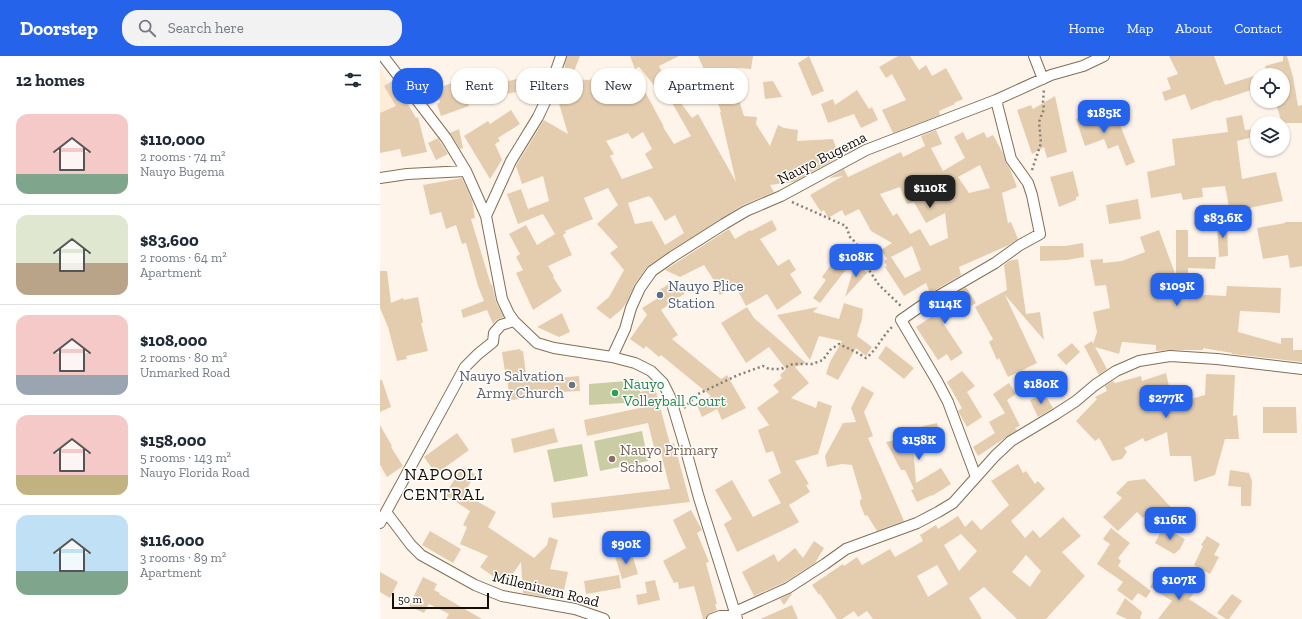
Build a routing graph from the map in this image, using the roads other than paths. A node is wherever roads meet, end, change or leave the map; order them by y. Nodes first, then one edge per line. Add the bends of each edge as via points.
1 (383, 56) edge
2 (562, 56) edge
3 (1034, 56) edge
4 (1104, 56) edge
5 (1043, 79) junction
6 (996, 100) junction
7 (466, 171) junction
8 (380, 178) edge
9 (486, 216) junction
10 (514, 321) junction
11 (612, 357) junction
12 (1302, 369) edge
13 (976, 477) junction
14 (386, 512) junction
15 (380, 523) edge
16 (736, 616) edge
17 (604, 619) edge
18 (712, 619) edge

1 - 7 street via 446,138
2 - 9 street via 538,117 511,161
3 - 5 street
4 - 5 street, Nauyo Bugema
5 - 6 street, Nauyo Bugema
6 - 11 street, Nauyo Bugema via 866,150 780,196 746,211 672,257 652,271 640,288
6 - 13 street via 1011,159 1028,183 1032,195 1040,234 901,320 948,402
7 - 8 street
7 - 9 street
9 - 10 street via 502,299
10 - 11 street via 537,343
10 - 14 street via 501,325 494,333 493,342 465,367
11 - 16 street via 635,363 651,371 663,383 670,396
12 - 13 street via 1170,356 1139,361 1116,371 1076,401 1011,441
13 - 16 street via 953,502 938,512 917,523 846,549 788,588
14 - 15 street
14 - 17 street, Milleniuem Road via 410,545 422,555 475,584 502,596 575,609
16 - 18 street

